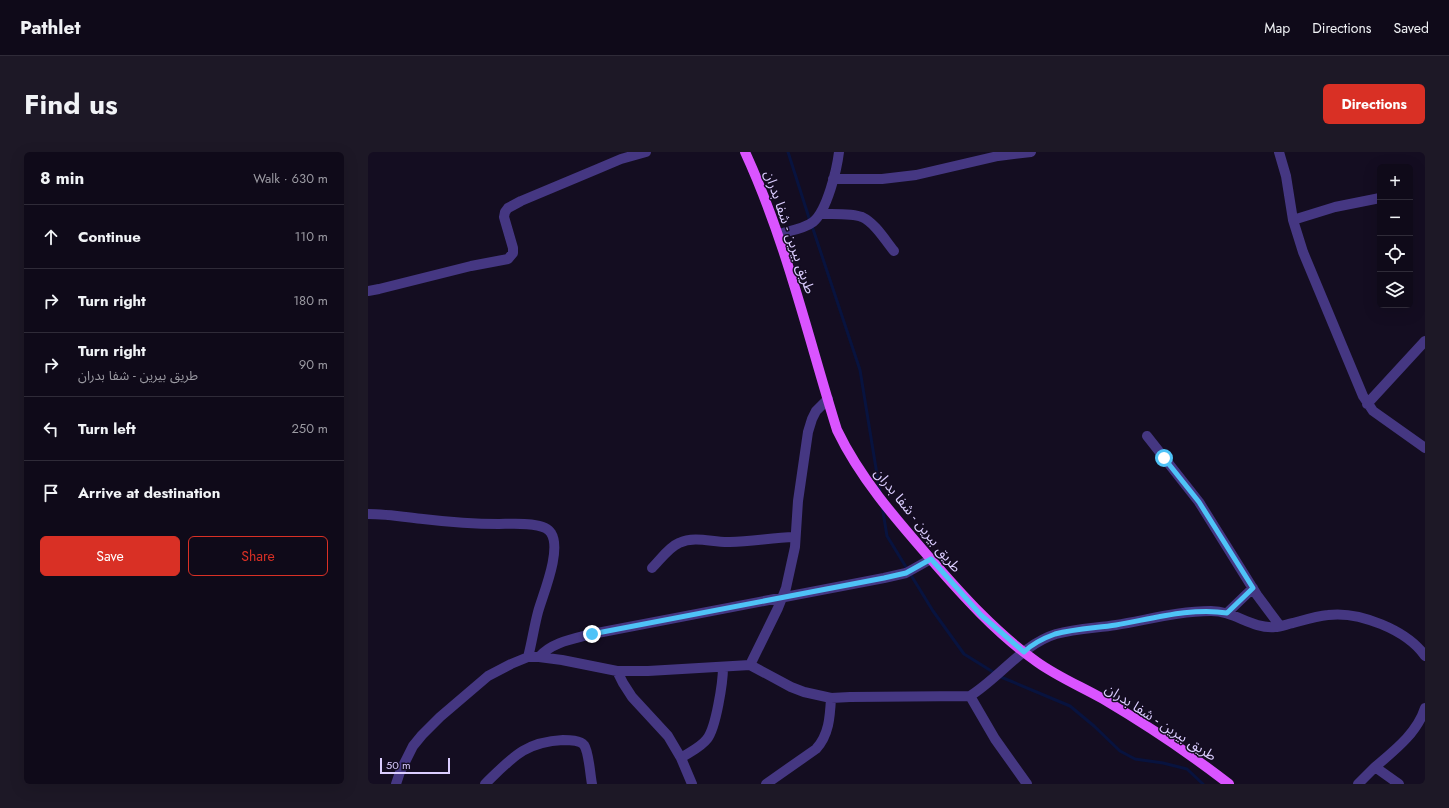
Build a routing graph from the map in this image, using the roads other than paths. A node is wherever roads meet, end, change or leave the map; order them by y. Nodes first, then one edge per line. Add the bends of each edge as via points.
1 (646, 152) edge
2 (745, 152) edge
3 (839, 152) edge
4 (1031, 152) edge
5 (1279, 152) edge
6 (833, 179) junction
7 (1377, 199) edge
8 (821, 214) junction
9 (1293, 220) junction
10 (778, 234) junction
11 (894, 251) dead end
12 (368, 291) edge
13 (1425, 341) edge
14 (828, 399) junction
15 (1367, 404) junction
16 (1147, 436) dead end
17 (1425, 448) edge
18 (368, 514) edge
19 (794, 537) junction
20 (931, 559) junction
21 (652, 568) dead end
22 (1253, 588) junction
23 (783, 596) junction
24 (1227, 613) junction
25 (1280, 626) junction
26 (1024, 652) junction
27 (1425, 656) edge
28 (528, 657) junction
29 (539, 657) junction
30 (750, 665) junction
31 (723, 667) junction
32 (617, 671) junction
33 (970, 696) junction
34 (831, 698) junction
35 (1425, 708) edge
36 (681, 758) junction
37 (1375, 767) junction
38 (396, 784) edge
39 (485, 784) edge
40 (592, 784) edge
41 (692, 784) edge
42 (766, 784) edge
43 (1027, 784) edge
44 (1229, 784) edge
45 (1358, 784) edge
46 (1399, 784) edge

1 - 12 street via 595,170 508,208 504,217 513,248 513,253 508,259
2 - 10 main road, طريق بيرين - شفا بدران
3 - 6 street
4 - 6 street via 998,156 916,175 882,179
5 - 9 street
6 - 8 street
7 - 9 street via 1335,207
8 - 10 street via 812,223
8 - 11 street via 862,217 881,234
9 - 15 street via 1309,266
10 - 14 main road, طريق بيرين - شفا بدران
13 - 15 street
14 - 19 street via 816,411 808,432
14 - 20 main road, طريق بيرين - شفا بدران via 838,430 859,470 904,529
15 - 17 street via 1379,416
16 - 22 street via 1199,502
18 - 28 street via 547,528 554,539 551,573 538,612
19 - 21 street via 730,542 701,539 684,541 673,546
19 - 23 street via 793,558
20 - 23 street via 906,573
20 - 26 main road, طريق بيرين - شفا بدران via 981,615
22 - 24 street
22 - 25 street
23 - 29 street via 592,634 556,645
23 - 30 street
24 - 25 street via 1255,626
24 - 26 street via 1190,613 1055,634
25 - 27 street via 1328,615 1361,617 1400,634
26 - 33 street
26 - 44 main road, طريق بيرين - شفا بدران via 1159,734
28 - 29 street
28 - 38 street via 488,676 440,717 413,746
29 - 32 street
30 - 31 street
30 - 34 street via 791,688
31 - 32 street
31 - 36 street via 723,684 710,734 702,744
32 - 36 street via 632,697 668,736
33 - 34 street
33 - 43 street via 995,739
34 - 42 street via 830,715 822,742
35 - 37 street via 1413,732
36 - 41 street
37 - 45 street
37 - 46 street
39 - 40 street via 524,749 541,743 567,740 579,742 584,746

